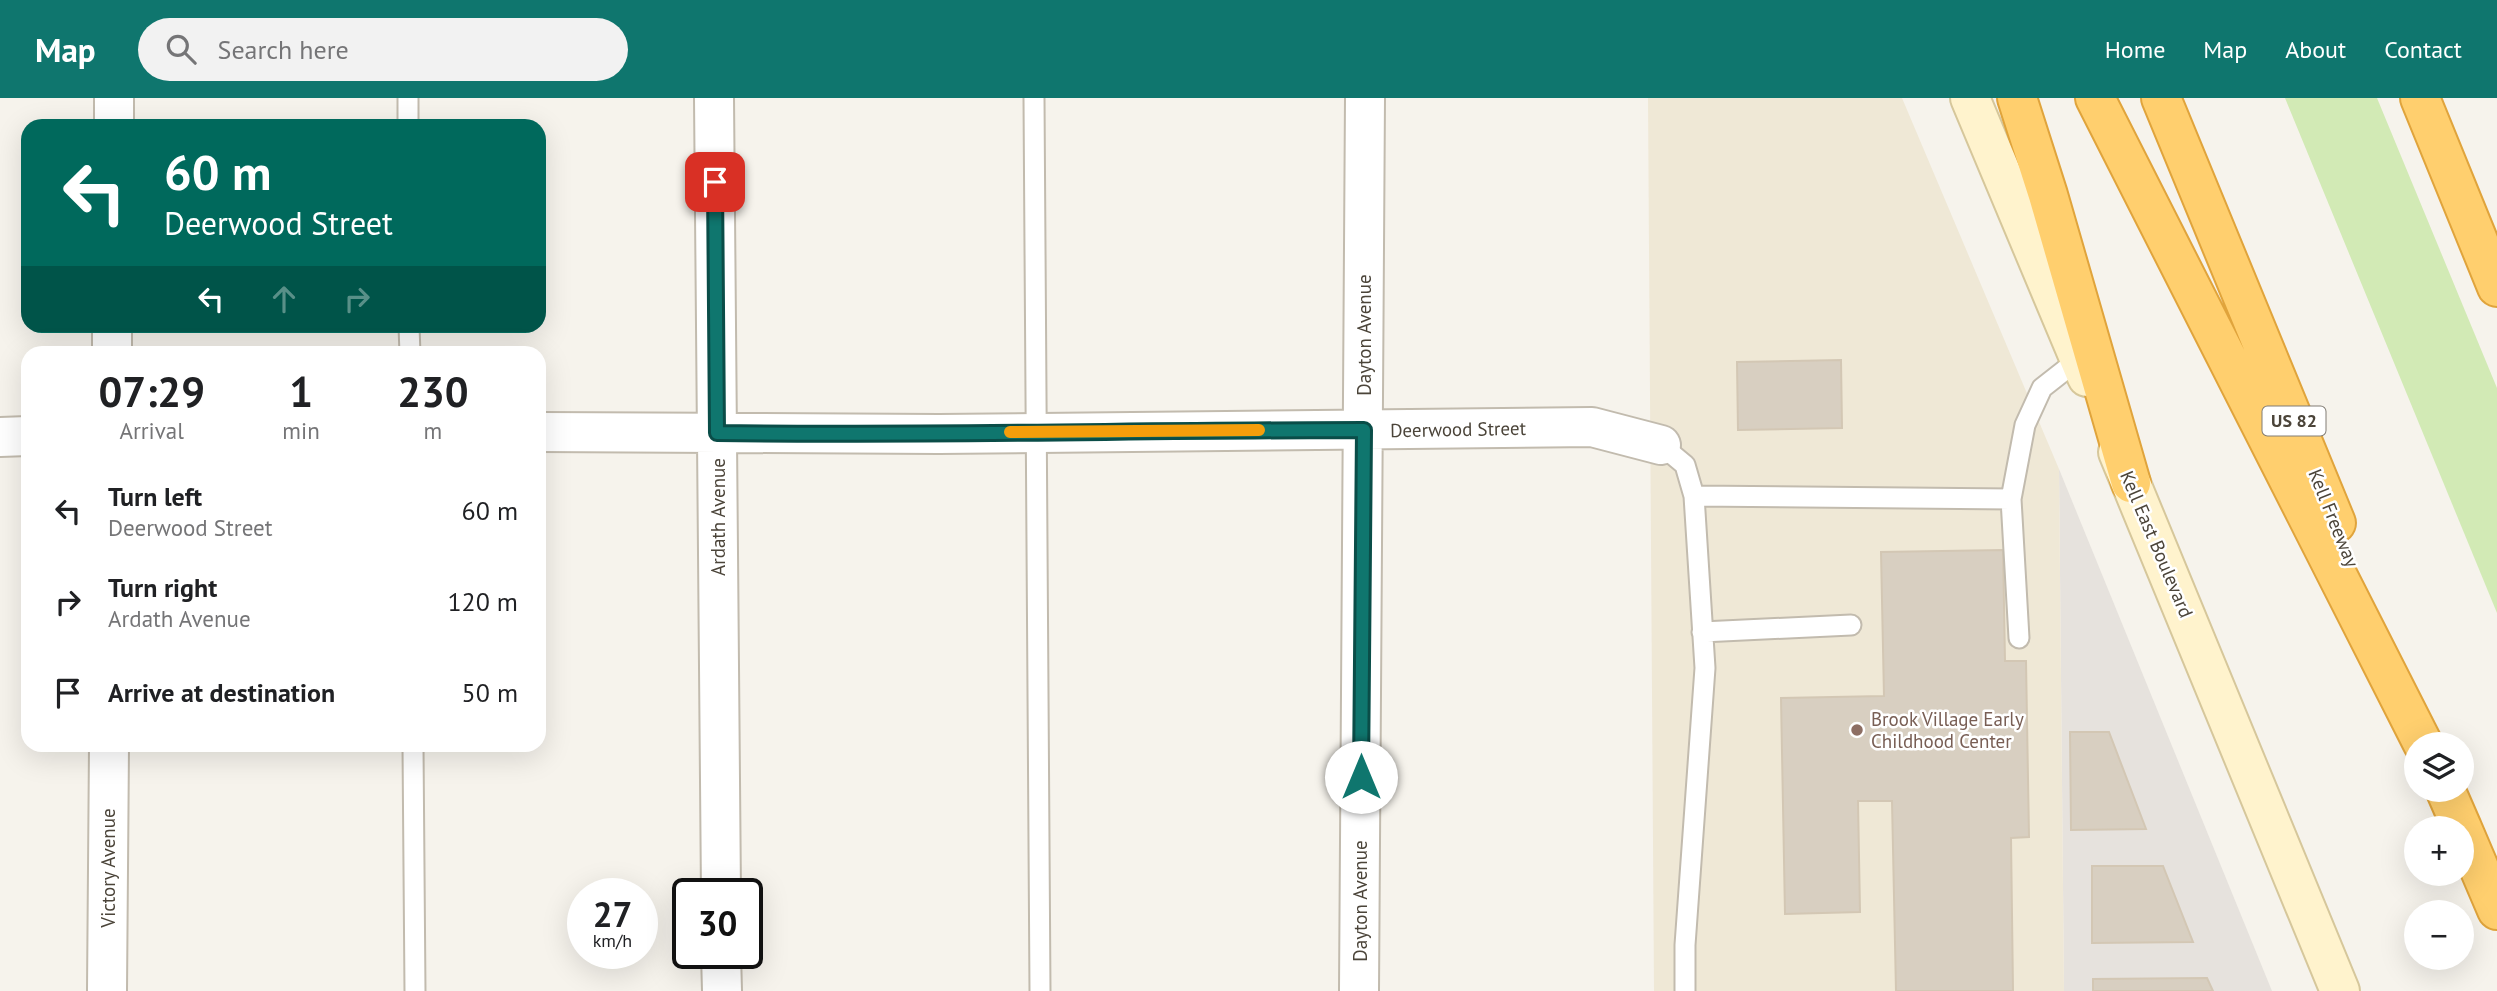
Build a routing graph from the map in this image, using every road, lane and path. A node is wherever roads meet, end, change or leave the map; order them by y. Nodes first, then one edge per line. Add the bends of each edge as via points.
1 (114, 98) edge
2 (408, 98) edge
3 (714, 98) edge
4 (1034, 98) edge
5 (1365, 98) edge
6 (1969, 98) edge
7 (2017, 98) edge
8 (2095, 98) edge
9 (2161, 98) edge
10 (2420, 98) edge
11 (114, 119) edge
12 (408, 119) edge
13 (2497, 287) edge
14 (2079, 359) junction
15 (1364, 430) junction
16 (546, 432) edge
17 (1036, 432) junction
18 (717, 433) junction
19 (21, 436) edge
20 (0, 437) edge
21 (1661, 445) joint
22 (2131, 483) junction
23 (1694, 496) junction
24 (2011, 499) junction
25 (1851, 625) dead end
26 (1702, 632) junction
27 (2019, 638) dead end
28 (2419, 732) edge
29 (2420, 732) edge
30 (109, 752) edge
31 (413, 752) edge
32 (2474, 856) edge
33 (721, 878) edge
34 (2497, 909) edge
35 (721, 969) edge
36 (2340, 990) edge
37 (107, 991) edge
38 (415, 991) edge
39 (722, 991) edge
40 (1040, 991) edge
41 (1359, 991) edge
42 (1685, 991) edge

1 - 11 street
2 - 12 lane
3 - 18 street, Ardath Avenue
4 - 17 lane
5 - 15 street, Dayton Avenue
6 - 14 main road, Kell East Boulevard
7 - 22 highway
8 - 28 highway
9 - 29 highway, Kell Freeway / US 82
10 - 13 highway
14 - 22 main road, Kell East Boulevard
14 - 24 lane via 2042,388 2025,425
15 - 17 street, Deerwood Street
15 - 21 street, Deerwood Street via 1592,427
15 - 41 street, Dayton Avenue
16 - 18 street, Deerwood Street
17 - 18 street, Deerwood Street
17 - 40 lane
18 - 33 street, Ardath Avenue
19 - 20 street
21 - 23 lane via 1685,465
22 - 36 main road, Kell East Boulevard
23 - 24 lane
23 - 26 lane
24 - 27 lane
25 - 26 lane
26 - 42 lane via 1705,668
30 - 37 street, Victory Avenue
31 - 38 lane
32 - 34 highway
35 - 39 street

